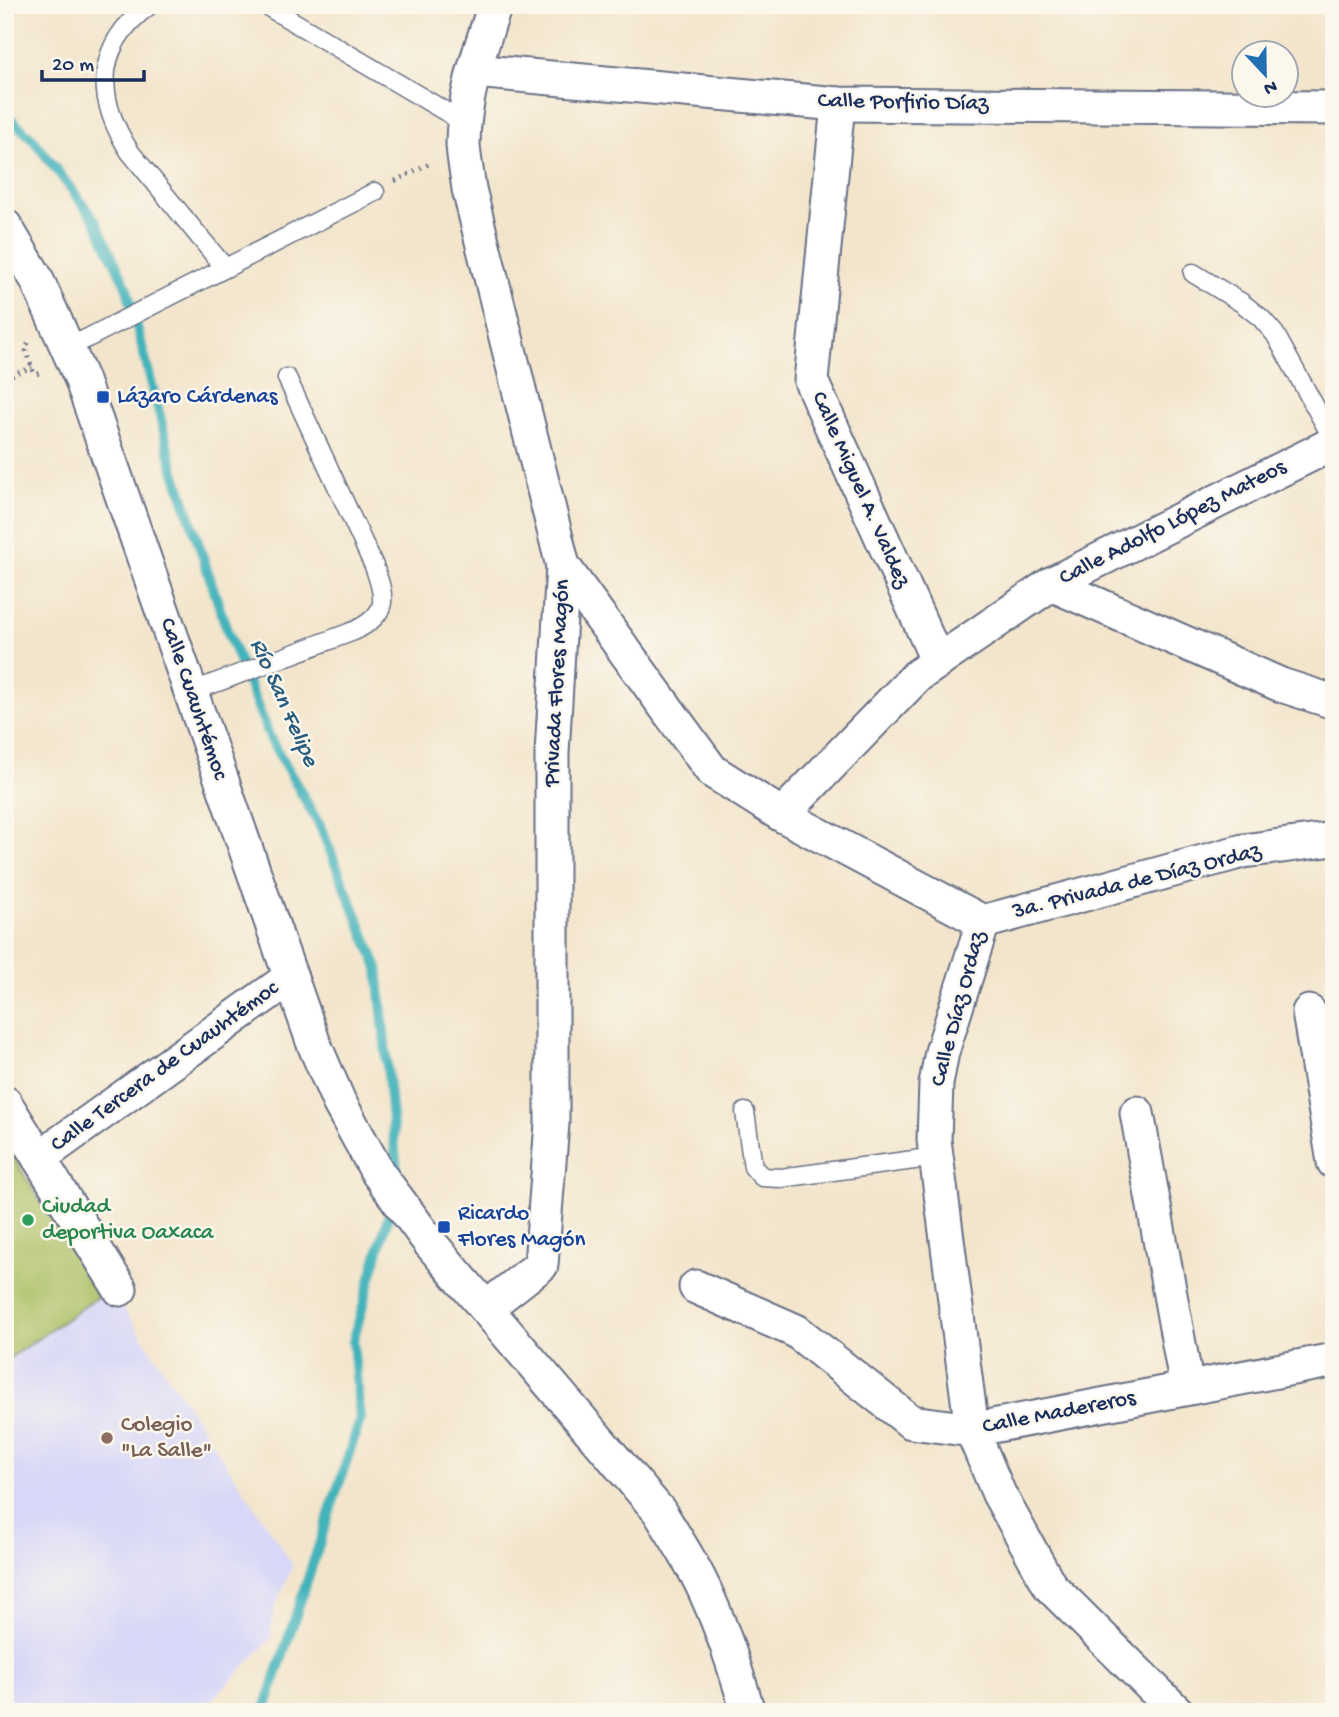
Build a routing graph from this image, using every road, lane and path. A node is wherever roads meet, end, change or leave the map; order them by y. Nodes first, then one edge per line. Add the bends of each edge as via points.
1 (150, 5) edge
2 (265, 5) edge
3 (495, 5) edge
4 (474, 71) junction
5 (838, 104) junction
6 (1334, 108) edge
7 (465, 122) junction
8 (439, 159) dead end
9 (375, 192) joint
10 (5, 226) edge
11 (225, 268) junction
12 (1193, 273) dead end
13 (78, 343) junction
14 (32, 367) dead end
15 (287, 377) dead end
16 (5, 378) edge
17 (1334, 442) edge
18 (563, 566) junction
19 (1051, 584) junction
20 (938, 662) junction
21 (202, 687) junction
22 (1334, 702) edge
23 (782, 816) junction
24 (1334, 839) edge
25 (983, 922) junction
26 (291, 977) junction
27 (1309, 1013) dead end
28 (5, 1103) edge
29 (745, 1112) dead end
30 (1137, 1113) dead end
31 (936, 1157) junction
32 (39, 1158) junction
33 (1334, 1162) edge
34 (696, 1287) dead end
35 (120, 1289) dead end
36 (485, 1308) junction
37 (1334, 1360) edge
38 (1187, 1388) junction
39 (972, 1430) junction
40 (748, 1712) edge
41 (1177, 1712) edge

1 - 11 lane via 111,49 104,89 109,113 130,152
2 - 7 lane
3 - 4 street, Privada Flores Magón
4 - 5 street, Calle Porfirio Díaz
4 - 7 street, Privada Flores Magón
5 - 6 street, Calle Porfirio Díaz
5 - 20 street, Calle Miguel A. Valdez via 811,381
7 - 18 street, Privada Flores Magón via 469,189
8 - 9 path
9 - 11 lane
10 - 13 street, Calle Cuauhtémoc
11 - 13 lane
12 - 17 lane via 1242,303 1275,334
13 - 21 street, Calle Cuauhtémoc via 81,378
14 - 16 path
15 - 21 lane via 374,566 383,602 369,624
17 - 19 street, Calle Adolfo López Mateos
18 - 23 street, Calle Díaz Ordaz via 712,771
18 - 36 street, Privada Flores Magón via 552,753 552,1123 541,1265
19 - 20 street, Calle Adolfo López Mateos
19 - 22 street, Calle Adolfo López Mateos via 1281,685
20 - 23 street, Calle Adolfo López Mateos via 917,676
21 - 26 street, Calle Cuauhtémoc
23 - 25 street, Calle Díaz Ordaz
24 - 25 street, 3a. Privada de Díaz Ordaz via 1243,851
25 - 31 street, Calle Díaz Ordaz via 940,1063 935,1098
26 - 32 street, Calle Tercera de Cuauhtémoc
26 - 36 street, Calle Cuauhtémoc via 339,1102 378,1173
27 - 33 street
28 - 32 street
29 - 31 lane via 753,1167 762,1177
30 - 38 street
31 - 39 street, Calle Díaz Ordaz
32 - 35 street
34 - 39 street, Calle Madereros via 796,1331 911,1422
36 - 40 street, Calle Cuauhtémoc via 659,1511 709,1599
37 - 38 street, Calle Madereros
38 - 39 street, Calle Madereros
39 - 41 street, Calle Díaz Ordaz via 999,1494 1050,1586

